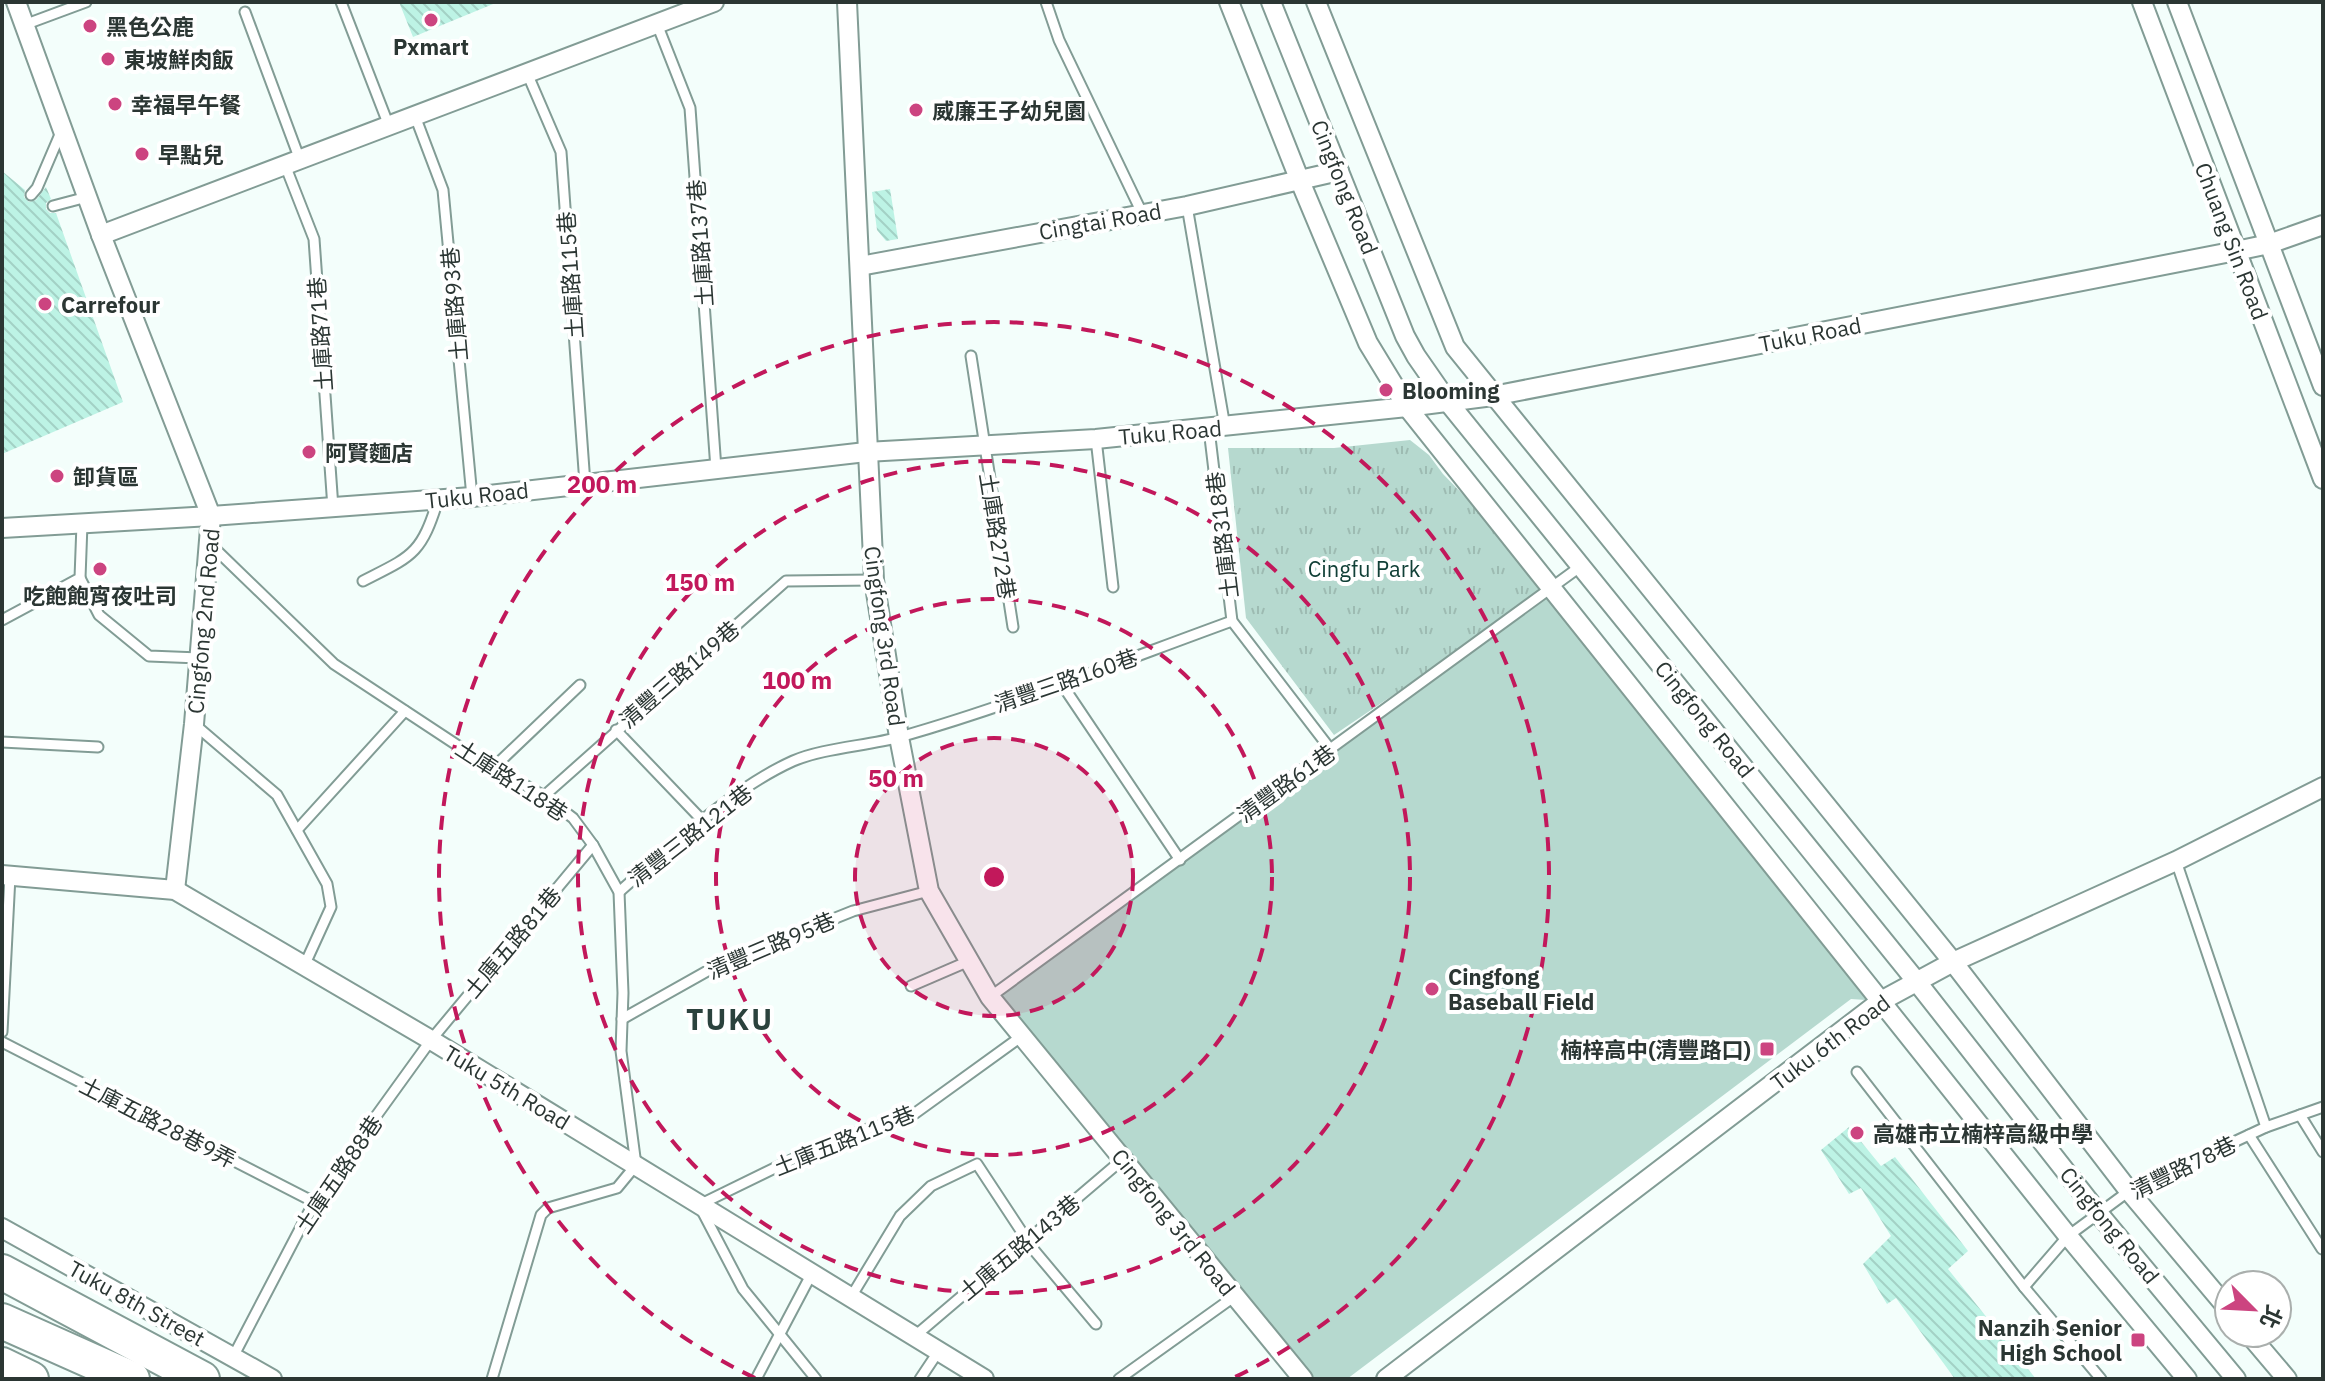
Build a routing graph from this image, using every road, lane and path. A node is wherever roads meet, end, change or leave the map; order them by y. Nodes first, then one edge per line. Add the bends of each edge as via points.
1 (16, 2) edge
2 (86, 2) edge
3 (341, 2) edge
4 (714, 2) edge
5 (847, 2) edge
6 (1046, 2) edge
7 (1229, 2) edge
8 (1271, 2) edge
9 (1316, 2) edge
10 (2142, 2) edge
11 (2177, 2) edge
12 (245, 12) dead end
13 (657, 24) junction
14 (24, 25) junction
15 (527, 73) junction
16 (415, 116) junction
17 (389, 126) junction
18 (62, 129) junction
19 (292, 162) junction
20 (1339, 171) junction
21 (1300, 181) junction
22 (31, 195) dead end
23 (87, 197) junction
24 (53, 206) dead end
25 (1187, 206) junction
26 (1142, 213) junction
27 (2323, 225) edge
28 (101, 235) junction
29 (2269, 244) junction
30 (2236, 251) junction
31 (860, 266) junction
32 (971, 356) dead end
33 (2323, 386) edge
34 (1493, 396) junction
35 (1448, 402) junction
36 (1407, 407) junction
37 (1217, 428) junction
38 (1096, 439) junction
39 (984, 446) junction
40 (866, 452) junction
41 (716, 469) junction
42 (2323, 479) edge
43 (585, 484) junction
44 (472, 497) junction
45 (438, 500) junction
46 (333, 508) junction
47 (211, 516) junction
48 (82, 524) junction
49 (2, 528) edge
50 (209, 543) junction
51 (1581, 566) junction
52 (80, 578) junction
53 (874, 580) junction
54 (363, 581) dead end
55 (1113, 587) dead end
56 (1553, 587) junction
57 (2, 620) edge
58 (1232, 621) junction
59 (1013, 627) dead end
60 (199, 658) junction
61 (1061, 683) junction
62 (580, 685) dead end
63 (405, 711) junction
64 (194, 724) junction
65 (616, 730) junction
66 (899, 737) junction
67 (2, 742) edge
68 (98, 747) dead end
69 (1331, 750) junction
70 (494, 767) junction
71 (2323, 787) edge
72 (544, 796) junction
73 (702, 820) junction
74 (297, 830) junction
75 (593, 845) junction
76 (1180, 860) junction
77 (2176, 861) junction
78 (6, 875) edge
79 (175, 890) junction
80 (929, 891) junction
81 (619, 892) junction
82 (969, 961) junction
83 (1953, 962) junction
84 (305, 964) junction
85 (1917, 982) junction
86 (911, 986) dead end
87 (990, 997) junction
88 (1881, 1001) junction
89 (622, 1019) junction
90 (2, 1032) edge
91 (1022, 1036) junction
92 (431, 1040) junction
93 (2, 1042) edge
94 (1857, 1072) dead end
95 (2323, 1107) edge
96 (2300, 1115) junction
97 (2266, 1127) junction
98 (2249, 1135) junction
99 (2323, 1152) edge
100 (1123, 1159) junction
101 (636, 1165) junction
102 (2129, 1191) junction
103 (314, 1202) junction
104 (699, 1205) junction
105 (2099, 1214) junction
106 (2, 1228) edge
107 (2068, 1236) junction
108 (1027, 1239) junction
109 (2322, 1249) edge
110 (2, 1272) edge
111 (812, 1273) junction
112 (2024, 1287) junction
113 (2213, 1291) edge
114 (1235, 1296) junction
115 (851, 1297) junction
116 (2, 1321) edge
117 (1096, 1324) dead end
118 (780, 1333) junction
119 (915, 1336) junction
120 (2262, 1349) edge
121 (938, 1352) junction
122 (233, 1357) junction
123 (2, 1365) edge
124 (31, 1379) edge
125 (132, 1379) edge
126 (202, 1379) edge
127 (272, 1379) edge
128 (492, 1379) edge
129 (756, 1379) edge
130 (816, 1379) edge
131 (920, 1379) edge
132 (984, 1379) edge
133 (1119, 1379) edge
134 (1303, 1379) edge
135 (1386, 1379) edge
136 (2101, 1379) edge
137 (2187, 1379) edge
138 (2236, 1379) edge
139 (2287, 1379) edge

1 - 14 street, Cingfong 2nd Road
2 - 14 lane
3 - 17 lane
4 - 13 street
5 - 31 street, Cingfong 3rd Road
6 - 26 lane
7 - 21 street, Cingfong Road
8 - 20 street, Cingfong Road
9 - 34 street, Cingfong Road via 1455,347
10 - 30 street, Chuang Sin Road
11 - 29 street, Chuang Sin Road
12 - 19 lane, 土庫路71巷
13 - 15 street
13 - 41 lane, 土庫路137巷 via 690,108
14 - 18 street, Cingfong 2nd Road
15 - 16 street
15 - 43 lane, 土庫路115巷 via 561,152
16 - 17 street
16 - 44 lane, 土庫路93巷 via 443,190
17 - 19 street
18 - 22 lane
18 - 23 street, Cingfong 2nd Road
19 - 28 street
19 - 46 lane, 土庫路71巷 via 314,239
20 - 21 street, Cingtai Road
20 - 35 street, Cingfong Road via 1405,336
21 - 25 street, Cingtai Road
21 - 36 street, Cingfong Road via 1368,343
23 - 24 lane
23 - 28 street, Cingfong 2nd Road
25 - 26 street, Cingtai Road
25 - 37 lane, 土庫路318巷
26 - 31 street, Cingtai Road
27 - 29 street, Tuku Road
28 - 47 street, Cingfong 2nd Road
29 - 30 street, Tuku Road
29 - 33 street, Chuang Sin Road
30 - 34 street, Tuku Road
30 - 42 street, Chuang Sin Road
31 - 40 street, Cingfong 3rd Road
32 - 39 lane, 土庫路272巷
34 - 35 street, Tuku Road
34 - 83 street, Cingfong Road
35 - 36 street, Tuku Road
35 - 51 street, Cingfong Road
36 - 37 street, Tuku Road
36 - 56 street, Cingfong Road
37 - 38 street, Tuku Road
37 - 58 lane, 土庫路318巷
38 - 39 street, Tuku Road
38 - 55 lane
39 - 40 street, Tuku Road
39 - 59 lane, 土庫路272巷
40 - 41 street, Tuku Road
40 - 53 street, Cingfong 3rd Road
41 - 43 street, Tuku Road
43 - 44 street, Tuku Road
44 - 45 street, Tuku Road
45 - 46 street, Tuku Road
45 - 54 lane via 428,533 409,557
46 - 47 street, Tuku Road
47 - 48 street, Tuku Road
47 - 50 street, Cingfong 2nd Road
48 - 49 street, Tuku Road
48 - 52 lane
50 - 60 street, Cingfong 2nd Road
50 - 63 lane, 土庫路118巷 via 334,664
51 - 56 lane, 清豐路61巷
51 - 85 street, Cingfong Road
52 - 57 lane
52 - 60 lane via 99,615 149,656
53 - 65 lane, 清豐三路149巷 via 786,581
53 - 66 street, Cingfong 3rd Road
56 - 69 lane, 清豐路61巷
56 - 88 street, Cingfong Road
58 - 61 lane, 清豐三路160巷
58 - 69 lane, 土庫路318巷
60 - 64 street, Cingfong 2nd Road
61 - 66 lane, 清豐三路160巷
61 - 76 lane
62 - 70 lane
63 - 70 lane, 土庫路118巷
63 - 74 lane
64 - 74 lane via 277,795
64 - 79 street, Cingfong 2nd Road
65 - 72 lane, 清豐三路149巷
65 - 73 lane
66 - 73 lane, 清豐三路121巷 via 796,760
66 - 80 street, Cingfong 3rd Road
67 - 68 lane
69 - 76 lane, 清豐路61巷
70 - 72 lane, 土庫路118巷
71 - 77 street, Tuku 6th Road
72 - 75 lane, 土庫路118巷 via 573,818
73 - 81 lane, 清豐三路121巷
74 - 84 lane via 327,884 331,907
75 - 81 lane, 土庫路118巷
75 - 92 lane, 土庫五路81巷
76 - 87 lane, 清豐路61巷
77 - 83 street, Tuku 6th Road
77 - 97 lane
78 - 79 street, Tuku 5th Road
78 - 90 lane
79 - 84 street, Tuku 5th Road
80 - 82 street, Cingfong 3rd Road
80 - 89 lane, 清豐三路95巷 via 853,911 718,965
81 - 89 lane, 土庫路118巷
82 - 86 lane
82 - 87 street, Cingfong 3rd Road
83 - 85 street, Tuku 6th Road
83 - 102 street, Cingfong Road
84 - 92 street, Tuku 5th Road
85 - 88 street, Tuku 6th Road
85 - 105 street, Cingfong Road
87 - 91 street, Cingfong 3rd Road
88 - 107 street, Cingfong Road
88 - 135 street, Tuku 6th Road
89 - 101 lane, 土庫路118巷 via 621,1051
91 - 100 street, Cingfong 3rd Road
91 - 104 lane, 土庫五路115巷 via 914,1114 828,1142
92 - 101 street, Tuku 5th Road
92 - 103 lane, 土庫五路88巷
93 - 103 lane, 土庫五路28巷9弄
94 - 112 lane
95 - 96 lane, 清豐路78巷
96 - 97 lane, 清豐路78巷
96 - 99 lane
97 - 98 lane, 清豐路78巷
98 - 102 lane, 清豐路78巷
98 - 109 lane
100 - 108 lane, 土庫五路143巷
100 - 114 street, Cingfong 3rd Road
101 - 104 street, Tuku 5th Road
101 - 128 lane via 617,1188 548,1208 541,1215
102 - 105 lane, 清豐路78巷
102 - 113 street, Cingfong Road
103 - 122 lane, 土庫五路88巷
104 - 111 street, Tuku 5th Road
104 - 118 lane via 743,1289
105 - 107 lane, 清豐路78巷
105 - 138 street, Cingfong Road
106 - 122 street, Tuku 8th Street
107 - 112 lane, 清豐路78巷
107 - 137 street, Cingfong Road
108 - 115 lane via 977,1164 931,1186 900,1216
108 - 117 lane
108 - 119 lane, 土庫五路143巷
110 - 126 highway
111 - 115 street, Tuku 5th Road
111 - 118 lane
112 - 136 lane
114 - 133 lane
114 - 134 street, Cingfong 3rd Road
115 - 119 street, Tuku 5th Road
116 - 125 highway
118 - 129 lane
118 - 130 lane
119 - 121 street, Tuku 5th Road
120 - 139 street
121 - 131 lane
121 - 132 street, Tuku 5th Road
122 - 127 street, Tuku 8th Street
123 - 124 highway

